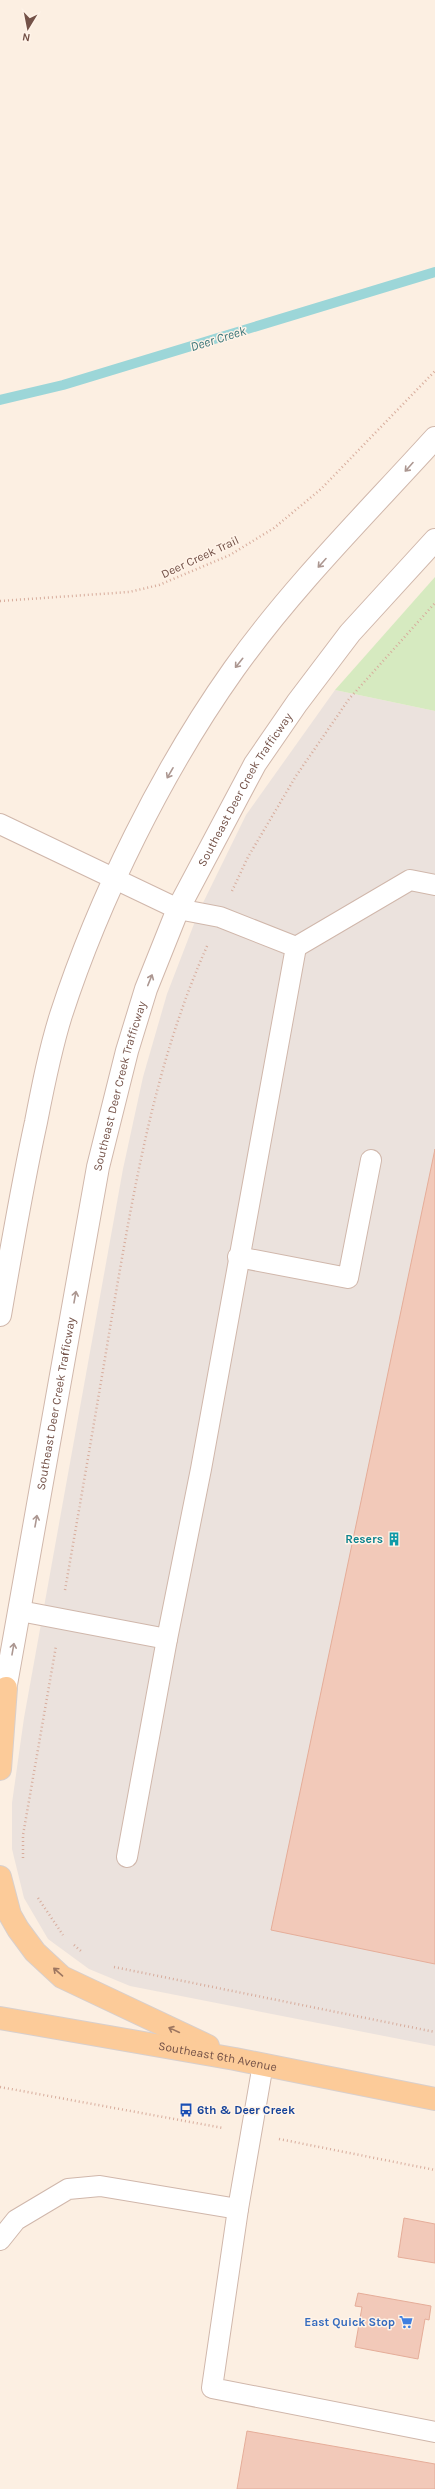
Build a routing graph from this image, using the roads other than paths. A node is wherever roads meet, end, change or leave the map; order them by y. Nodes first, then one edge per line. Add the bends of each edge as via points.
1 (435, 438) edge
2 (435, 540) edge
3 (0, 824) edge
4 (114, 880) junction
5 (435, 885) edge
6 (178, 909) junction
7 (296, 947) junction
8 (370, 1160) dead end
9 (238, 1257) junction
10 (0, 1315) edge
11 (20, 1611) junction
12 (167, 1639) junction
13 (6, 1688) junction
14 (0, 1714) edge
15 (0, 1769) edge
16 (128, 1857) dead end
17 (0, 1877) edge
18 (0, 2018) edge
19 (235, 2059) junction
20 (263, 2064) junction
21 (435, 2099) edge
22 (238, 2209) junction
23 (0, 2240) edge
24 (435, 2432) edge

1 -> 4 street via 296,592 234,669 147,813
2 - 6 street, Southeast Deer Creek Trafficway via 350,633 297,703 255,764
3 - 4 lane
4 - 6 lane
4 - 10 street via 61,1016 19,1200
5 - 7 lane via 410,880
6 - 7 lane via 220,917
11 -> 6 street, Southeast Deer Creek Trafficway via 98,1167 129,1044 146,989
7 - 9 lane
8 - 9 lane via 348,1278
9 - 12 lane via 201,1469
11 - 12 lane
13 -> 11 street, Southeast Deer Creek Trafficway
12 - 16 lane
13 - 14 street, Southeast Deer Creek Trafficway
13 - 15 main road
19 -> 17 main road via 62,1977 35,1952 18,1929 10,1915
18 - 19 main road, Southeast 6th Avenue
19 - 20 main road, Southeast 6th Avenue
20 - 21 main road, Southeast 6th Avenue
20 - 22 lane
22 - 23 lane via 100,2186 68,2189 16,2220
22 - 24 lane via 212,2388

